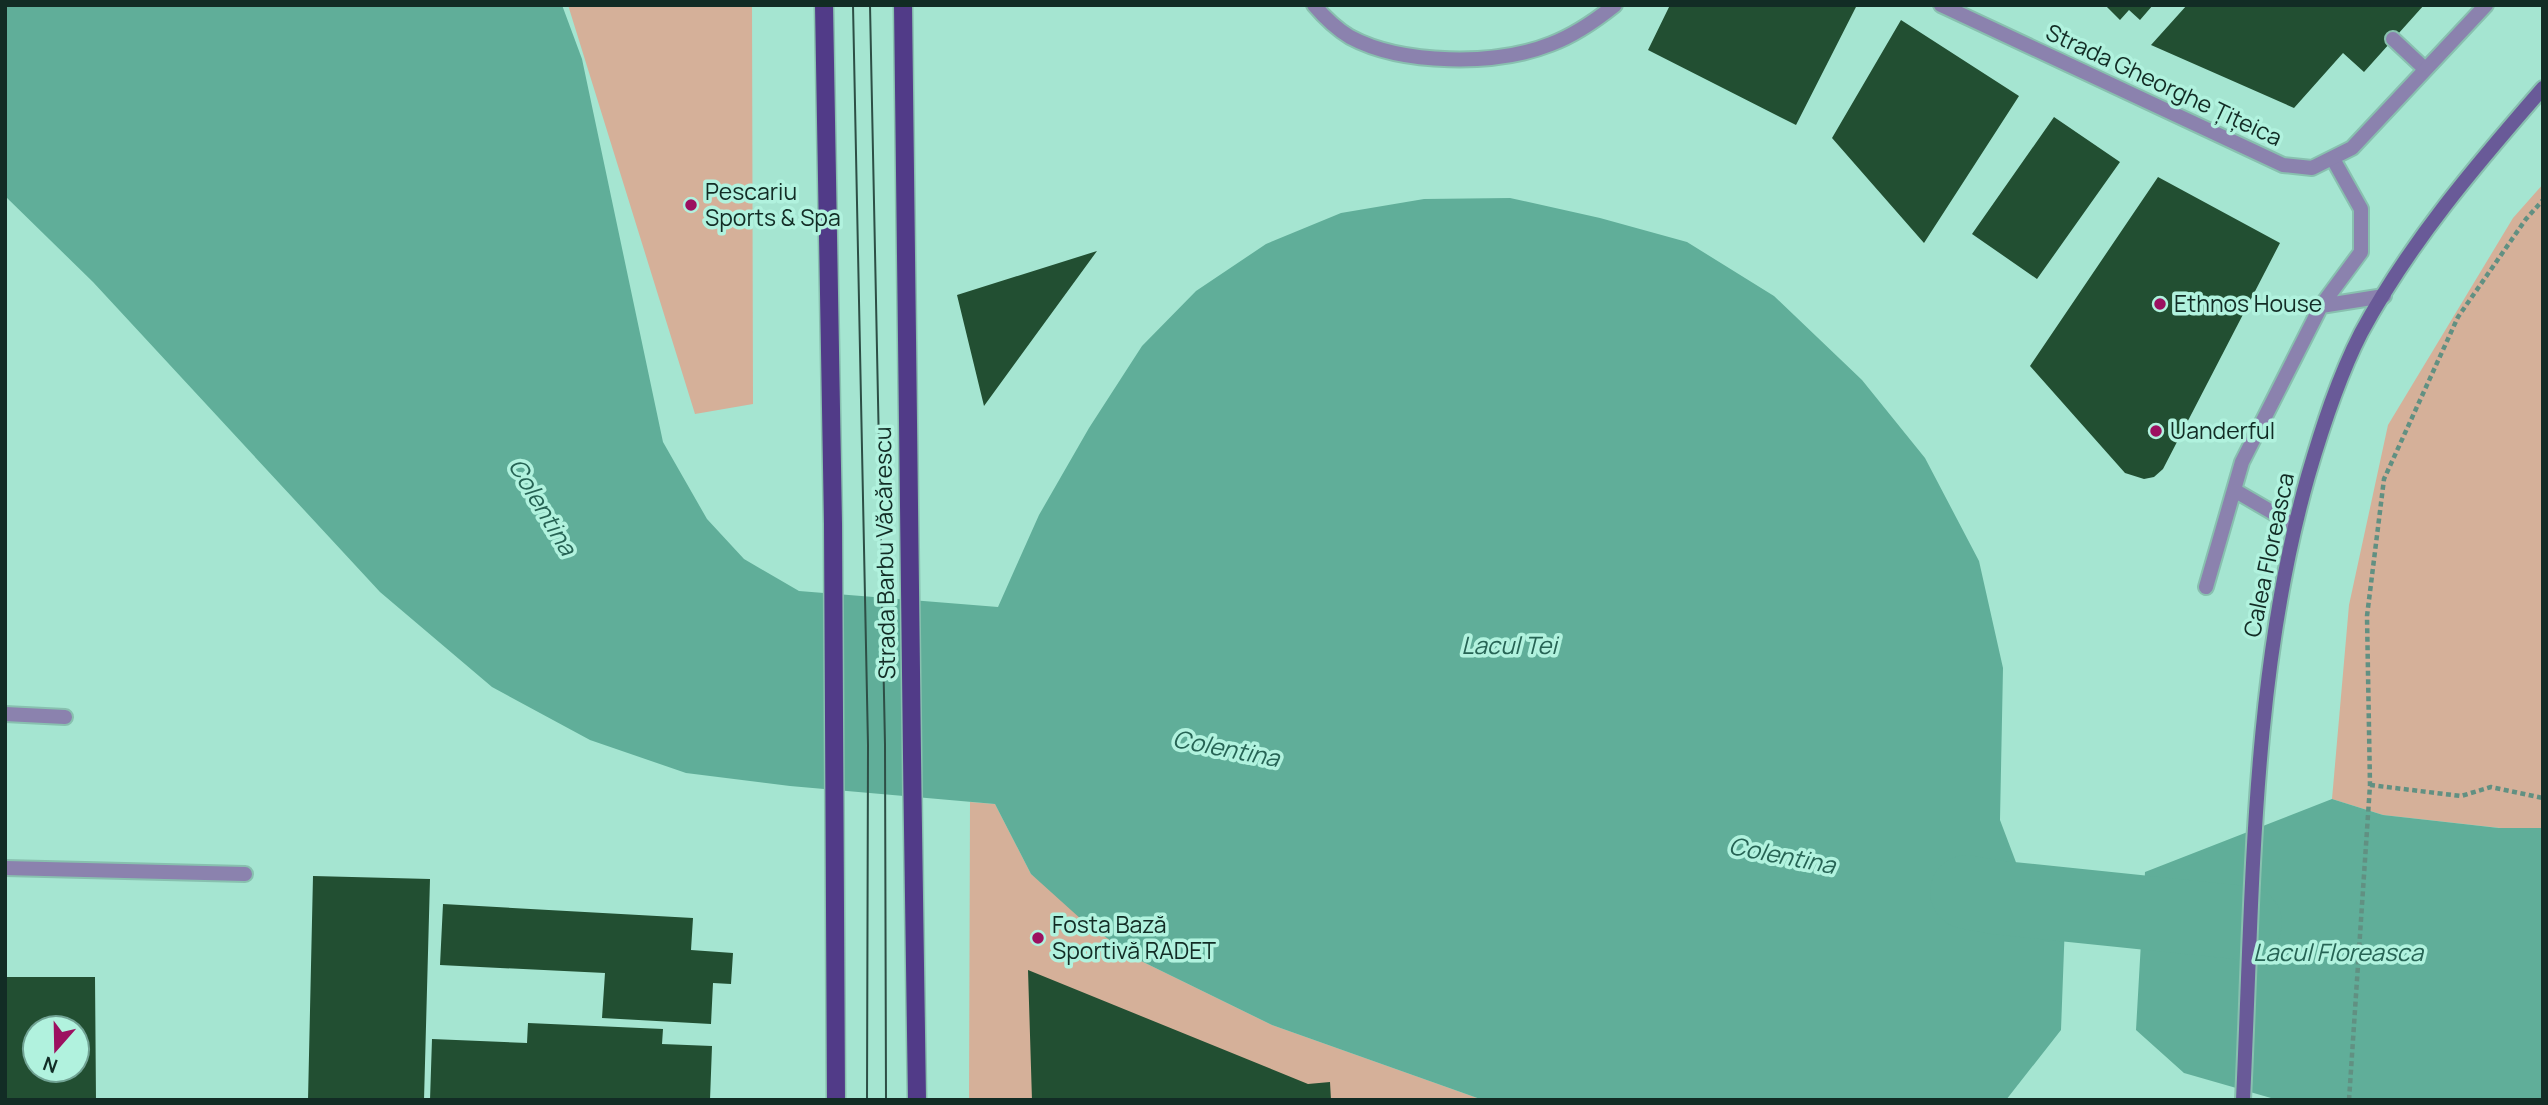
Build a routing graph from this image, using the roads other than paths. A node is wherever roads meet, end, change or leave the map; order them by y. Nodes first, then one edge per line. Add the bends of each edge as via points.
1 (824, 5) edge
2 (903, 5) edge
3 (1314, 5) edge
4 (1615, 5) edge
5 (1941, 5) edge
6 (2486, 5) edge
7 (2393, 40) dead end
8 (2425, 69) junction
9 (2543, 88) edge
10 (2333, 159) junction
11 (2384, 296) junction
12 (2321, 306) junction
13 (2234, 489) junction
14 (2294, 525) junction
15 (2206, 587) dead end
16 (5, 714) edge
17 (65, 717) dead end
18 (5, 868) edge
19 (245, 874) dead end
20 (836, 1100) edge
21 (917, 1100) edge
22 (2243, 1100) edge

1 - 20 main road
2 - 21 main road, Strada Barbu Văcărescu
3 - 4 street via 1352,38 1409,55 1442,58 1489,57 1548,46
5 - 10 street, Strada Gheorghe Țițeica via 2283,165 2312,168
6 - 8 street
7 - 8 street
8 - 10 street via 2351,148
9 - 11 main road, Calea Floreasca via 2427,227
10 - 12 street via 2361,209 2361,252
11 - 12 street
11 - 14 main road, Calea Floreasca via 2361,334 2323,424
12 - 13 street via 2242,462
13 - 14 street
13 - 15 street
14 - 22 main road, Calea Floreasca via 2270,667 2256,835
16 - 17 street
18 - 19 street

